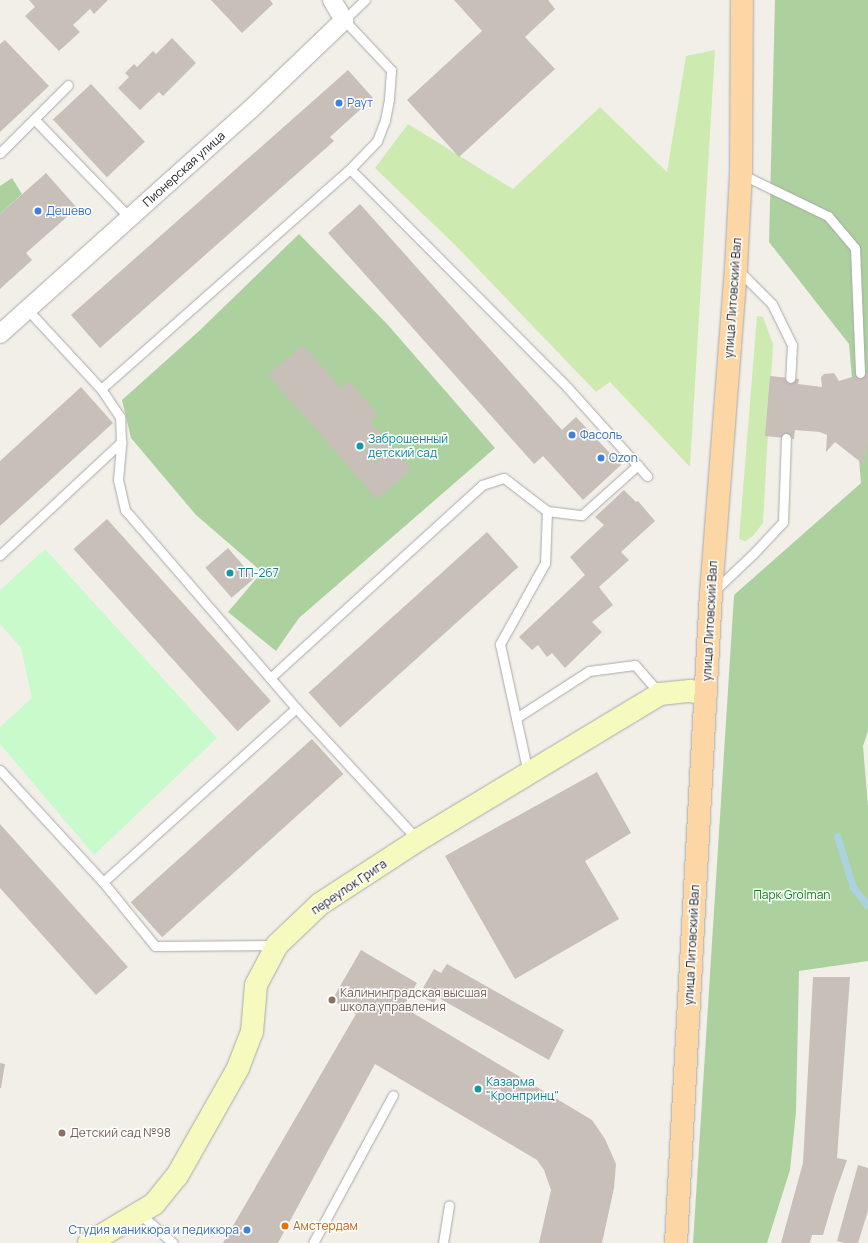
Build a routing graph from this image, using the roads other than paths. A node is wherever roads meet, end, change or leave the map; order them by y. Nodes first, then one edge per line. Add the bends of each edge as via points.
1 (332, 0) edge
2 (365, 0) edge
3 (742, 0) edge
4 (344, 20) junction
5 (68, 85) dead end
6 (34, 119) junction
7 (0, 153) edge
8 (350, 169) junction
9 (741, 174) junction
10 (129, 217) junction
11 (736, 268) junction
12 (27, 309) junction
13 (0, 334) edge
14 (860, 373) dead end
15 (790, 378) dead end
16 (101, 389) junction
17 (786, 438) dead end
18 (121, 442) junction
19 (638, 465) junction
20 (647, 476) dead end
21 (548, 511) junction
22 (0, 555) edge
23 (711, 593) junction
24 (270, 678) junction
25 (660, 694) junction
26 (706, 694) junction
27 (296, 708) junction
28 (516, 718) junction
29 (0, 770) edge
30 (528, 774) junction
31 (418, 840) junction
32 (103, 882) junction
33 (277, 945) junction
34 (393, 1095) dead end
35 (449, 1205) dead end
36 (139, 1214) junction
37 (88, 1243) edge
38 (173, 1243) edge
39 (313, 1243) edge
40 (443, 1243) edge
41 (676, 1243) edge

1 - 4 street
2 - 4 lane, Пионерская улица
3 - 9 main road, улица Литовский Вал
4 - 8 lane via 391,70 385,120 377,141
4 - 10 street, Пионерская улица via 251,109
5 - 6 lane
6 - 7 lane
6 - 10 lane
8 - 16 lane
8 - 19 lane via 567,387
9 - 11 main road, улица Литовский Вал
9 - 14 lane via 828,216 855,248
10 - 12 street, Пионерская улица
11 - 15 lane via 772,304 792,345
11 - 23 main road, улица Литовский Вал
12 - 13 street, Пионерская улица
12 - 16 lane
16 - 18 lane via 120,417
17 - 23 lane via 783,522
18 - 22 lane
18 - 24 lane via 118,480 126,510
19 - 20 lane
19 - 21 lane via 582,515
21 - 24 lane via 504,478 482,484
21 - 28 lane via 545,563 500,644
23 - 26 main road, улица Литовский Вал
24 - 27 lane
25 - 26 street, переулок Грига via 690,691
25 - 28 lane via 635,665 589,671
25 - 30 street, переулок Грига
26 - 41 main road, улица Литовский Вал
27 - 31 lane
27 - 32 lane
28 - 30 lane
29 - 32 lane
30 - 31 street, переулок Грига
31 - 33 street, переулок Грига via 320,904
32 - 33 lane via 155,946
33 - 36 street, переулок Грига via 256,985 252,1032 238,1068 177,1176 154,1204
34 - 39 lane
35 - 40 lane
36 - 37 street, переулок Грига
36 - 38 lane

